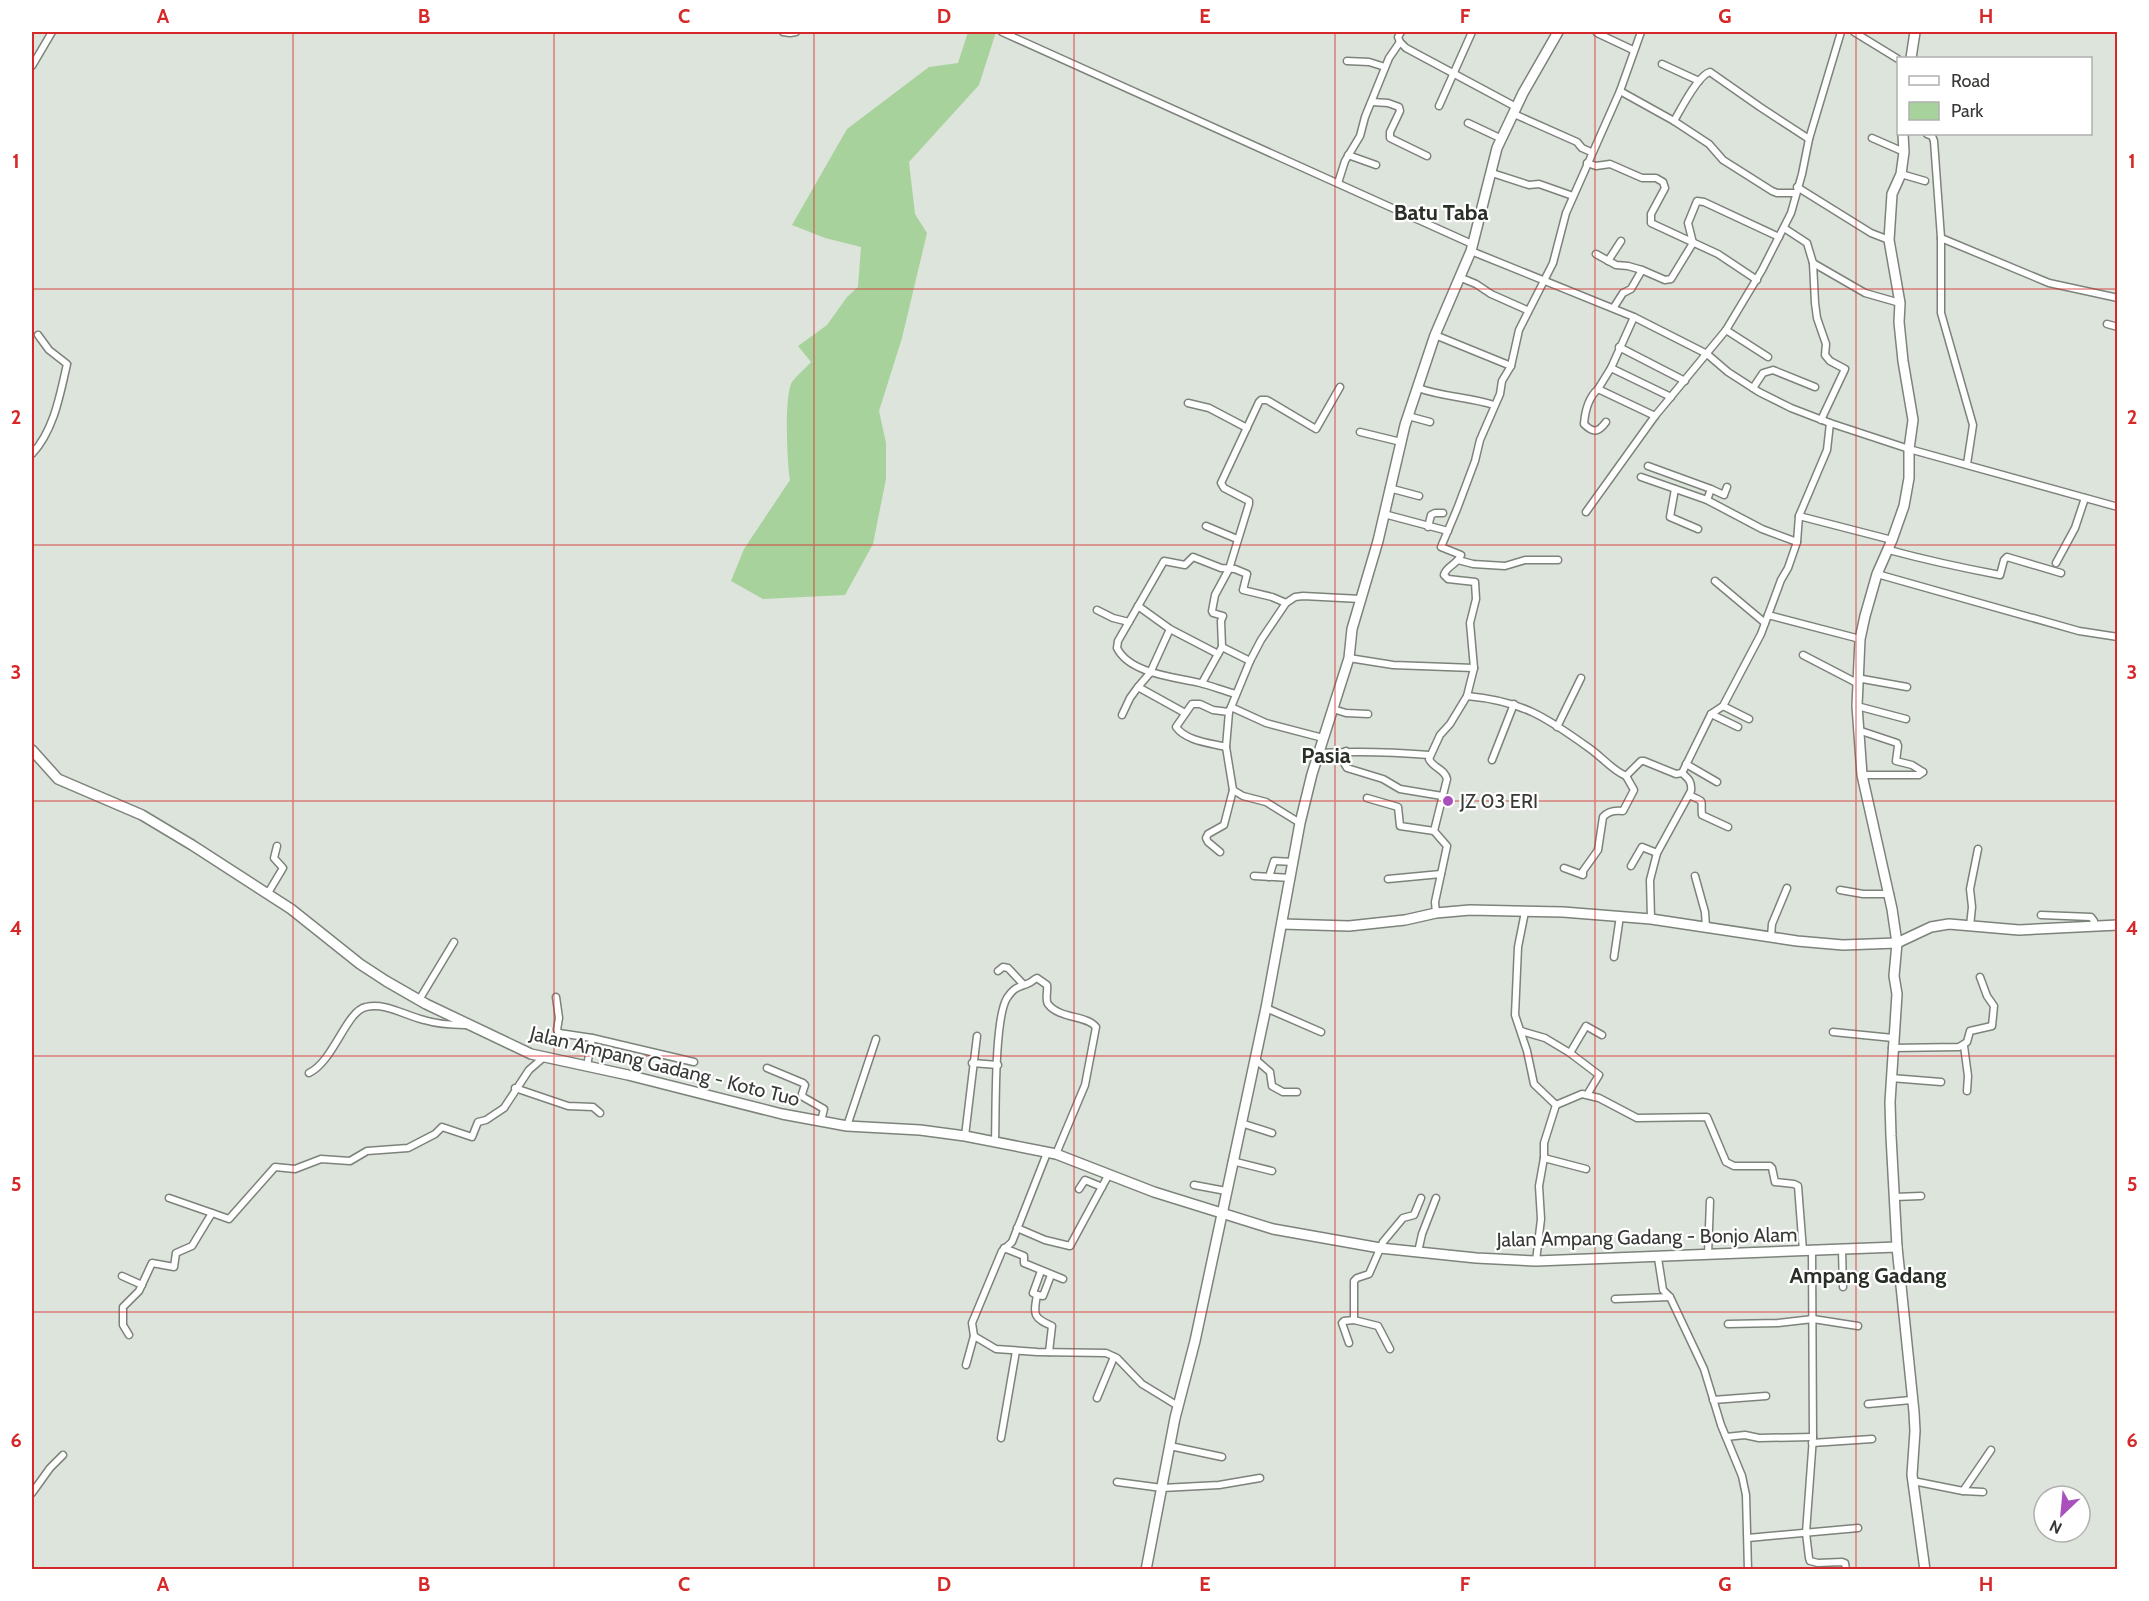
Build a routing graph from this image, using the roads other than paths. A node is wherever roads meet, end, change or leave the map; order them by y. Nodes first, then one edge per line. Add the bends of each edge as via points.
1 (52, 32) edge
2 (783, 32) edge
3 (796, 32) edge
4 (1002, 32) edge
5 (1401, 32) edge
6 (1472, 32) edge
7 (1558, 32) edge
8 (1641, 32) edge
9 (1841, 32) edge
10 (1854, 32) edge
11 (1915, 32) edge
12 (1597, 33) edge
13 (1400, 42) junction
14 (1633, 50) junction
15 (1911, 57) edge
16 (1897, 58) edge
17 (1347, 61) dead end
18 (1662, 64) dead end
19 (32, 66) edge
20 (1385, 67) junction
21 (1454, 74) junction
22 (1699, 81) junction
23 (1620, 91) junction
24 (1372, 102) junction
25 (1438, 106) dead end
26 (1515, 110) junction
27 (1674, 121) junction
28 (1468, 123) dead end
29 (1903, 135) edge
30 (1930, 135) edge
31 (1872, 138) dead end
32 (1502, 139) junction
33 (1809, 139) junction
34 (1591, 152) junction
35 (1904, 152) junction
36 (1348, 156) junction
37 (1427, 156) dead end
38 (1587, 163) junction
39 (1376, 165) dead end
40 (1492, 173) junction
41 (1901, 174) junction
42 (1925, 181) dead end
43 (1338, 183) junction
44 (1796, 190) junction
45 (1573, 196) junction
46 (1784, 228) junction
47 (1779, 237) junction
48 (1941, 238) junction
49 (1889, 240) junction
50 (1621, 241) dead end
51 (1693, 243) junction
52 (1471, 247) junction
53 (1596, 254) dead end
54 (1608, 261) junction
55 (1813, 263) junction
56 (1641, 270) junction
57 (1459, 277) junction
58 (1757, 279) junction
59 (1542, 281) junction
60 (2118, 298) edge
61 (1900, 303) junction
62 (1614, 307) junction
63 (1527, 309) junction
64 (1634, 317) junction
65 (2107, 324) dead end
66 (2118, 327) edge
67 (1726, 330) junction
68 (38, 335) dead end
69 (1435, 335) junction
70 (1619, 347) junction
71 (1707, 354) junction
72 (1768, 357) dead end
73 (1511, 366) junction
74 (1611, 368) junction
75 (1685, 381) junction
76 (1340, 387) dead end
77 (1815, 387) dead end
78 (1418, 388) junction
79 (1753, 388) junction
80 (1598, 389) junction
81 (1671, 397) junction
82 (1188, 403) dead end
83 (1494, 405) junction
84 (1408, 416) junction
85 (1655, 416) junction
86 (1821, 420) junction
87 (1430, 422) dead end
88 (1606, 422) dead end
89 (1830, 423) junction
90 (1247, 428) junction
91 (1360, 432) dead end
92 (1401, 442) junction
93 (1909, 449) junction
94 (32, 454) edge
95 (1966, 465) junction
96 (1648, 466) dead end
97 (1641, 477) dead end
98 (1727, 487) dead end
99 (1389, 488) junction
100 (1675, 489) junction
101 (1711, 489) junction
102 (1419, 496) dead end
103 (2085, 498) junction
104 (1707, 500) junction
105 (2118, 507) edge
106 (1586, 512) dead end
107 (1443, 513) dead end
108 (1384, 514) junction
109 (1799, 516) junction
110 (1206, 526) dead end
111 (1428, 527) junction
112 (1698, 529) dead end
113 (1448, 531) junction
114 (1237, 539) junction
115 (1892, 540) junction
116 (1797, 542) junction
117 (1889, 550) junction
118 (1458, 560) junction
119 (1558, 560) dead end
120 (2056, 563) dead end
121 (1229, 569) junction
122 (2061, 573) dead end
123 (1877, 574) junction
124 (1715, 581) dead end
125 (1361, 598) junction
126 (1286, 603) junction
127 (1138, 606) junction
128 (1097, 610) dead end
129 (1768, 615) junction
130 (1129, 622) junction
131 (1764, 623) junction
132 (1170, 629) junction
133 (2118, 637) edge
134 (1860, 639) junction
135 (1222, 647) junction
136 (1218, 654) junction
137 (1803, 656) dead end
138 (1349, 658) junction
139 (1250, 661) junction
140 (1474, 668) junction
141 (1150, 673) junction
142 (1581, 678) dead end
143 (1857, 680) junction
144 (1202, 683) junction
145 (1138, 687) junction
146 (1907, 687) dead end
147 (1236, 694) junction
148 (1467, 696) junction
149 (1514, 704) junction
150 (1723, 706) junction
151 (1857, 706) junction
152 (1230, 709) junction
153 (1333, 709) junction
154 (1185, 713) junction
155 (1122, 714) dead end
156 (1368, 714) dead end
157 (1711, 714) junction
158 (1749, 719) dead end
159 (1906, 719) dead end
160 (1557, 727) junction
161 (1737, 727) dead end
162 (1858, 730) junction
163 (1323, 738) junction
164 (1226, 747) junction
165 (32, 750) edge
166 (1346, 752) junction
167 (1319, 753) junction
168 (1430, 755) junction
169 (1492, 760) dead end
170 (1686, 764) junction
171 (1682, 773) junction
172 (1863, 775) junction
173 (1626, 776) junction
174 (1717, 782) dead end
175 (1233, 790) junction
176 (1689, 795) junction
177 (1442, 796) junction
178 (1367, 798) dead end
179 (1300, 823) junction
180 (1728, 827) dead end
181 (1434, 831) junction
182 (277, 846) dead end
183 (1978, 849) dead end
184 (1220, 852) dead end
185 (1657, 853) junction
186 (1294, 862) junction
187 (1631, 866) dead end
188 (1564, 868) dead end
189 (1441, 874) junction
190 (1254, 876) dead end
191 (1695, 876) dead end
192 (1269, 877) junction
193 (1290, 878) junction
194 (1388, 879) dead end
195 (1787, 888) dead end
196 (1840, 890) dead end
197 (268, 893) junction
198 (1890, 894) junction
199 (1526, 912) junction
200 (1436, 913) junction
201 (2041, 915) dead end
202 (1620, 916) junction
203 (1651, 919) junction
204 (1282, 924) junction
205 (2118, 925) edge
206 (1970, 926) junction
207 (2094, 927) junction
208 (1706, 928) junction
209 (1771, 937) junction
210 (454, 942) dead end
211 (1897, 943) junction
212 (1614, 957) dead end
213 (998, 971) dead end
214 (1980, 977) dead end
215 (1023, 984) junction
216 (556, 997) dead end
217 (419, 1000) junction
218 (1266, 1008) junction
219 (469, 1025) junction
220 (1521, 1031) junction
221 (1321, 1032) dead end
222 (1833, 1032) dead end
223 (1602, 1035) dead end
224 (977, 1036) dead end
225 (592, 1038) junction
226 (876, 1039) dead end
227 (1893, 1043) junction
228 (1964, 1046) junction
229 (1570, 1053) junction
230 (544, 1057) junction
231 (1254, 1058) junction
232 (694, 1062) dead end
233 (972, 1064) junction
234 (998, 1065) junction
235 (587, 1066) junction
236 (767, 1068) dead end
237 (309, 1073) dead end
238 (1891, 1078) junction
239 (1941, 1082) dead end
240 (515, 1088) junction
241 (1967, 1090) dead end
242 (1297, 1092) dead end
243 (1587, 1095) junction
244 (1556, 1105) junction
245 (600, 1113) dead end
246 (821, 1121) junction
247 (1241, 1123) junction
248 (847, 1126) junction
249 (1272, 1133) dead end
250 (965, 1136) junction
251 (994, 1142) junction
252 (1052, 1154) junction
253 (1544, 1158) junction
254 (1233, 1161) junction
255 (1586, 1169) dead end
256 (1272, 1171) dead end
257 (1108, 1174) junction
258 (1194, 1185) dead end
259 (1102, 1187) junction
260 (1079, 1189) dead end
261 (1226, 1191) junction
262 (1921, 1196) dead end
263 (1894, 1197) junction
264 (169, 1198) dead end
265 (1421, 1198) dead end
266 (1436, 1198) dead end
267 (1710, 1201) dead end
268 (212, 1213) junction
269 (1221, 1214) junction
270 (1017, 1228) junction
271 (1897, 1247) junction
272 (1004, 1248) junction
273 (1380, 1248) junction
274 (1842, 1250) junction
275 (1808, 1251) junction
276 (1418, 1252) junction
277 (1708, 1255) junction
278 (1658, 1258) junction
279 (1536, 1261) junction
280 (1041, 1271) junction
281 (1052, 1275) junction
282 (122, 1276) dead end
283 (1842, 1276) junction
284 (1859, 1276) dead end
285 (1063, 1279) dead end
286 (139, 1284) junction
287 (1843, 1287) dead end
288 (1037, 1295) junction
289 (1671, 1297) junction
290 (1615, 1299) dead end
291 (1813, 1319) junction
292 (1354, 1320) junction
293 (1728, 1324) dead end
294 (1858, 1326) dead end
295 (129, 1335) dead end
296 (974, 1336) junction
297 (1349, 1343) dead end
298 (1390, 1349) dead end
299 (1016, 1351) junction
300 (1049, 1352) junction
301 (1114, 1357) junction
302 (966, 1365) dead end
303 (1766, 1396) dead end
304 (1097, 1398) dead end
305 (1713, 1400) junction
306 (1911, 1400) junction
307 (1868, 1404) dead end
308 (1178, 1406) junction
309 (1726, 1437) junction
310 (1001, 1438) dead end
311 (1872, 1439) dead end
312 (1812, 1440) junction
313 (1170, 1446) junction
314 (1991, 1450) dead end
315 (63, 1455) dead end
316 (1222, 1457) dead end
317 (1260, 1478) dead end
318 (1913, 1481) junction
319 (1117, 1482) dead end
320 (1162, 1488) junction
321 (1963, 1491) junction
322 (1983, 1492) dead end
323 (32, 1493) edge
324 (1858, 1528) dead end
325 (1806, 1533) junction
326 (1748, 1538) junction
327 (1146, 1569) edge
328 (1748, 1569) edge
329 (1846, 1569) edge
330 (1925, 1569) edge

1 - 19 street
2 - 3 street
4 - 43 street
5 - 13 street
6 - 21 street
7 - 26 street
8 - 14 street
9 - 33 street
10 - 16 street
11 - 15 street
12 - 14 street
13 - 20 street
13 - 21 street
14 - 23 street
17 - 20 street
18 - 22 street
20 - 24 street
21 - 25 street
21 - 26 street
22 - 27 street
22 - 33 street via 1710,72
23 - 27 street
23 - 34 street
24 - 36 street
24 - 37 street via 1399,107 1390,138
26 - 32 street
26 - 34 street
27 - 44 street via 1709,144 1723,160 1772,191
28 - 32 street
29 - 35 street
30 - 48 street via 1934,141
31 - 35 street
32 - 40 street
33 - 44 street
34 - 38 street
35 - 41 street
36 - 39 street
36 - 43 street
38 - 45 street
38 - 51 street via 1610,164 1663,182 1665,188 1650,221
40 - 45 street
40 - 52 street
41 - 42 street
41 - 49 street via 1892,194
43 - 52 street
44 - 46 street
44 - 49 street
45 - 59 street via 1553,262
46 - 47 street
46 - 55 street via 1808,243
47 - 51 street via 1698,201 1688,223
47 - 58 street
48 - 60 street via 2049,283
48 - 95 street via 1941,313 1973,425
49 - 61 street
50 - 54 street
51 - 56 street via 1671,279
51 - 58 street
52 - 57 street
52 - 59 street
53 - 54 street
54 - 56 street
55 - 61 street via 1865,293
55 - 86 street via 1815,303 1826,344 1825,355 1845,369
56 - 62 street via 1631,289 1623,292
57 - 63 street
57 - 69 street
58 - 67 street
59 - 62 street
59 - 63 street
61 - 93 street via 1903,361 1913,420
62 - 64 street
63 - 73 street
64 - 70 street
64 - 71 street
65 - 66 street
67 - 71 street
67 - 72 street
68 - 94 street via 67,364 51,424
69 - 73 street
69 - 78 street
70 - 74 street
70 - 75 street
71 - 75 street
71 - 79 street
73 - 83 street
74 - 80 street
74 - 81 street
75 - 81 street
76 - 90 street via 1316,429 1264,399
77 - 79 street via 1773,370 1763,373
78 - 83 street
78 - 84 street
79 - 86 street
80 - 85 street
80 - 88 street via 1585,411 1584,424 1594,432
81 - 85 street
82 - 90 street via 1209,408
83 - 113 street
84 - 87 street
84 - 92 street
85 - 106 street
86 - 89 street
89 - 93 street
89 - 109 street via 1823,461
90 - 114 street via 1221,483 1248,501
91 - 92 street
92 - 99 street
93 - 95 street
93 - 115 street via 1904,506
95 - 103 street
96 - 101 street
97 - 100 street
98 - 101 street via 1724,495
99 - 102 street
99 - 108 street
100 - 104 street
100 - 112 street via 1670,517
101 - 104 street
103 - 105 street
103 - 120 street via 2075,528
104 - 116 street via 1762,529
107 - 111 street via 1431,515
108 - 111 street
108 - 125 street
109 - 115 street
109 - 116 street
110 - 114 street
111 - 113 street
113 - 118 street via 1441,547 1459,553
114 - 121 street
115 - 117 street
116 - 129 street
117 - 122 street via 1989,574 2000,575 2007,557
117 - 123 street
118 - 119 street via 1505,566 1525,560
118 - 140 street via 1444,575 1474,582 1476,599 1470,623
121 - 126 street via 1247,574 1243,590
121 - 127 street via 1192,557 1185,565 1164,561
121 - 135 street via 1215,595 1212,611 1223,616
123 - 133 street via 2079,631
123 - 134 street
124 - 131 street
125 - 126 street via 1303,596
125 - 138 street
126 - 139 street
127 - 130 street
127 - 132 street
128 - 130 street
129 - 131 street
129 - 134 street
130 - 141 street via 1118,641 1118,651
131 - 150 street
132 - 136 street
132 - 141 street
134 - 143 street
135 - 136 street
135 - 139 street
136 - 144 street
137 - 143 street
138 - 140 street via 1393,665
138 - 153 street
139 - 147 street
140 - 148 street
141 - 144 street
141 - 145 street
142 - 160 street
143 - 146 street
143 - 151 street
144 - 147 street
145 - 154 street
145 - 155 street
147 - 152 street
148 - 149 street
148 - 168 street
149 - 160 street
149 - 169 street
150 - 157 street
150 - 158 street
151 - 159 street
151 - 162 street
152 - 154 street via 1213,710 1196,703
152 - 163 street
152 - 164 street
153 - 156 street
153 - 163 street
154 - 164 street via 1176,724 1178,731
157 - 161 street
157 - 170 street
160 - 173 street
162 - 172 street
162 - 172 street via 1897,743 1896,760 1923,772
163 - 167 street
164 - 175 street
165 - 197 street, Jalan Ampang Gadang - Koto Tuo via 58,779 152,820
166 - 167 street
166 - 168 street
166 - 177 street via 1347,768 1383,779 1400,789
167 - 179 street
168 - 177 street via 1430,763 1446,776
170 - 171 street
170 - 174 street
171 - 173 street via 1641,761
171 - 176 street via 1692,784
172 - 198 street
173 - 188 street via 1634,790 1623,811 1603,817 1598,850 1583,875
175 - 179 street via 1274,806
175 - 184 street via 1224,825 1206,838
176 - 180 street via 1703,803 1702,815
176 - 185 street
177 - 181 street
178 - 181 street via 1398,807 1400,826
179 - 186 street
181 - 189 street via 1447,846
182 - 197 street via 274,858 284,868
183 - 206 street via 1970,889
185 - 187 street via 1640,848
185 - 203 street via 1650,880
186 - 192 street via 1274,861
186 - 193 street
189 - 194 street
189 - 200 street
190 - 192 street
191 - 208 street
192 - 193 street
193 - 204 street
195 - 209 street via 1772,924
196 - 198 street
197 - 217 street, Jalan Ampang Gadang - Koto Tuo via 366,969
198 - 211 street
199 - 200 street
199 - 202 street
199 - 220 street via 1518,947 1515,1011
200 - 204 street via 1349,926
201 - 207 street via 2091,917
202 - 203 street
202 - 212 street
203 - 208 street
204 - 218 street
205 - 207 street
206 - 207 street via 2019,930
206 - 211 street via 1940,925
208 - 209 street
209 - 211 street via 1820,944
210 - 217 street
211 - 227 street
213 - 215 street via 1008,968
214 - 228 street via 1994,1006 1992,1026 1970,1031
215 - 234 street via 1004,1003
215 - 252 street via 1039,979 1047,985 1049,1005 1067,1017 1096,1027 1084,1084
216 - 225 street via 557,1032
217 - 219 street, Jalan Ampang Gadang - Koto Tuo
218 - 221 street
218 - 231 street
219 - 230 street, Jalan Ampang Gadang - Koto Tuo
219 - 237 street via 426,1021 390,1009 366,1007 358,1010 328,1057
220 - 229 street via 1545,1038
220 - 244 street via 1534,1084
222 - 227 street
223 - 229 street via 1586,1026
224 - 233 street
225 - 232 street
225 - 235 street
226 - 248 street
227 - 228 street
227 - 238 street
228 - 241 street
229 - 243 street via 1599,1075
230 - 235 street, Jalan Ampang Gadang - Koto Tuo
230 - 240 street
231 - 242 street via 1270,1072 1272,1086 1283,1092
231 - 247 street
233 - 234 street
233 - 250 street
234 - 251 street
235 - 246 street, Jalan Ampang Gadang - Koto Tuo
236 - 246 street via 803,1083 803,1097 824,1109
238 - 239 street
238 - 263 street
240 - 245 street via 568,1106 593,1107
240 - 268 street via 501,1111 478,1122 472,1137 442,1127 408,1148 373,1149 350,1161 321,1159 295,1168 275,1167 229,1219
243 - 244 street via 1577,1095
243 - 275 street via 1637,1118 1707,1117 1726,1162 1734,1166 1770,1166 1775,1182 1798,1186
244 - 253 street via 1545,1136
246 - 248 street, Jalan Ampang Gadang - Koto Tuo
247 - 249 street
247 - 254 street
248 - 250 street, Jalan Ampang Gadang - Koto Tuo
250 - 251 street, Jalan Ampang Gadang - Koto Tuo
251 - 252 street, Jalan Ampang Gadang - Koto Tuo
252 - 257 street, Jalan Ampang Gadang - Koto Tuo
252 - 270 street
253 - 255 street
253 - 279 street
254 - 256 street
254 - 261 street
257 - 259 street
257 - 269 street, Jalan Ampang Gadang - Koto Tuo
258 - 261 street
259 - 260 street via 1084,1180
259 - 270 street via 1070,1246
261 - 269 street
262 - 263 street
263 - 271 street
264 - 268 street
265 - 273 street via 1414,1215 1403,1218
266 - 276 street
267 - 277 street
268 - 286 street via 192,1246 176,1253 175,1266 152,1263
269 - 273 street, Jalan Ampang Gadang - Bonjo Alam via 1273,1229
269 - 308 street
270 - 272 street via 1012,1242
271 - 274 street, Jalan Ampang Gadang - Bonjo Alam
271 - 306 street
272 - 280 street via 1024,1256 1024,1263
272 - 296 street via 972,1323
273 - 276 street, Jalan Ampang Gadang - Bonjo Alam
273 - 292 street via 1369,1274 1354,1281
274 - 275 street, Jalan Ampang Gadang - Bonjo Alam
274 - 283 street
275 - 277 street, Jalan Ampang Gadang - Bonjo Alam
275 - 291 street
276 - 279 street, Jalan Ampang Gadang - Bonjo Alam
277 - 278 street, Jalan Ampang Gadang - Bonjo Alam
278 - 279 street, Jalan Ampang Gadang - Bonjo Alam
278 - 289 street via 1663,1290
280 - 281 street
280 - 288 street via 1033,1293
281 - 285 street
281 - 288 street via 1043,1296
282 - 286 street
283 - 284 street
283 - 287 street
286 - 295 street via 123,1307 123,1325
288 - 300 street via 1036,1316 1052,1326
289 - 290 street
289 - 305 street via 1704,1369
291 - 293 street
291 - 294 street
291 - 312 street
292 - 297 street via 1342,1323
292 - 298 street via 1378,1326
296 - 299 street via 996,1349
296 - 302 street
299 - 300 street
299 - 310 street
300 - 301 street via 1102,1352
301 - 304 street
301 - 308 street via 1142,1384
303 - 305 street
305 - 309 street
306 - 307 street
306 - 318 street via 1915,1431
308 - 313 street
309 - 312 street
309 - 326 street via 1742,1476
311 - 312 street
312 - 325 street
313 - 316 street
313 - 320 street
314 - 321 street
315 - 323 street
317 - 320 street
318 - 321 street
318 - 330 street
319 - 320 street
320 - 327 street
321 - 322 street
324 - 325 street
325 - 326 street
325 - 329 street via 1810,1561 1842,1562
326 - 328 street

